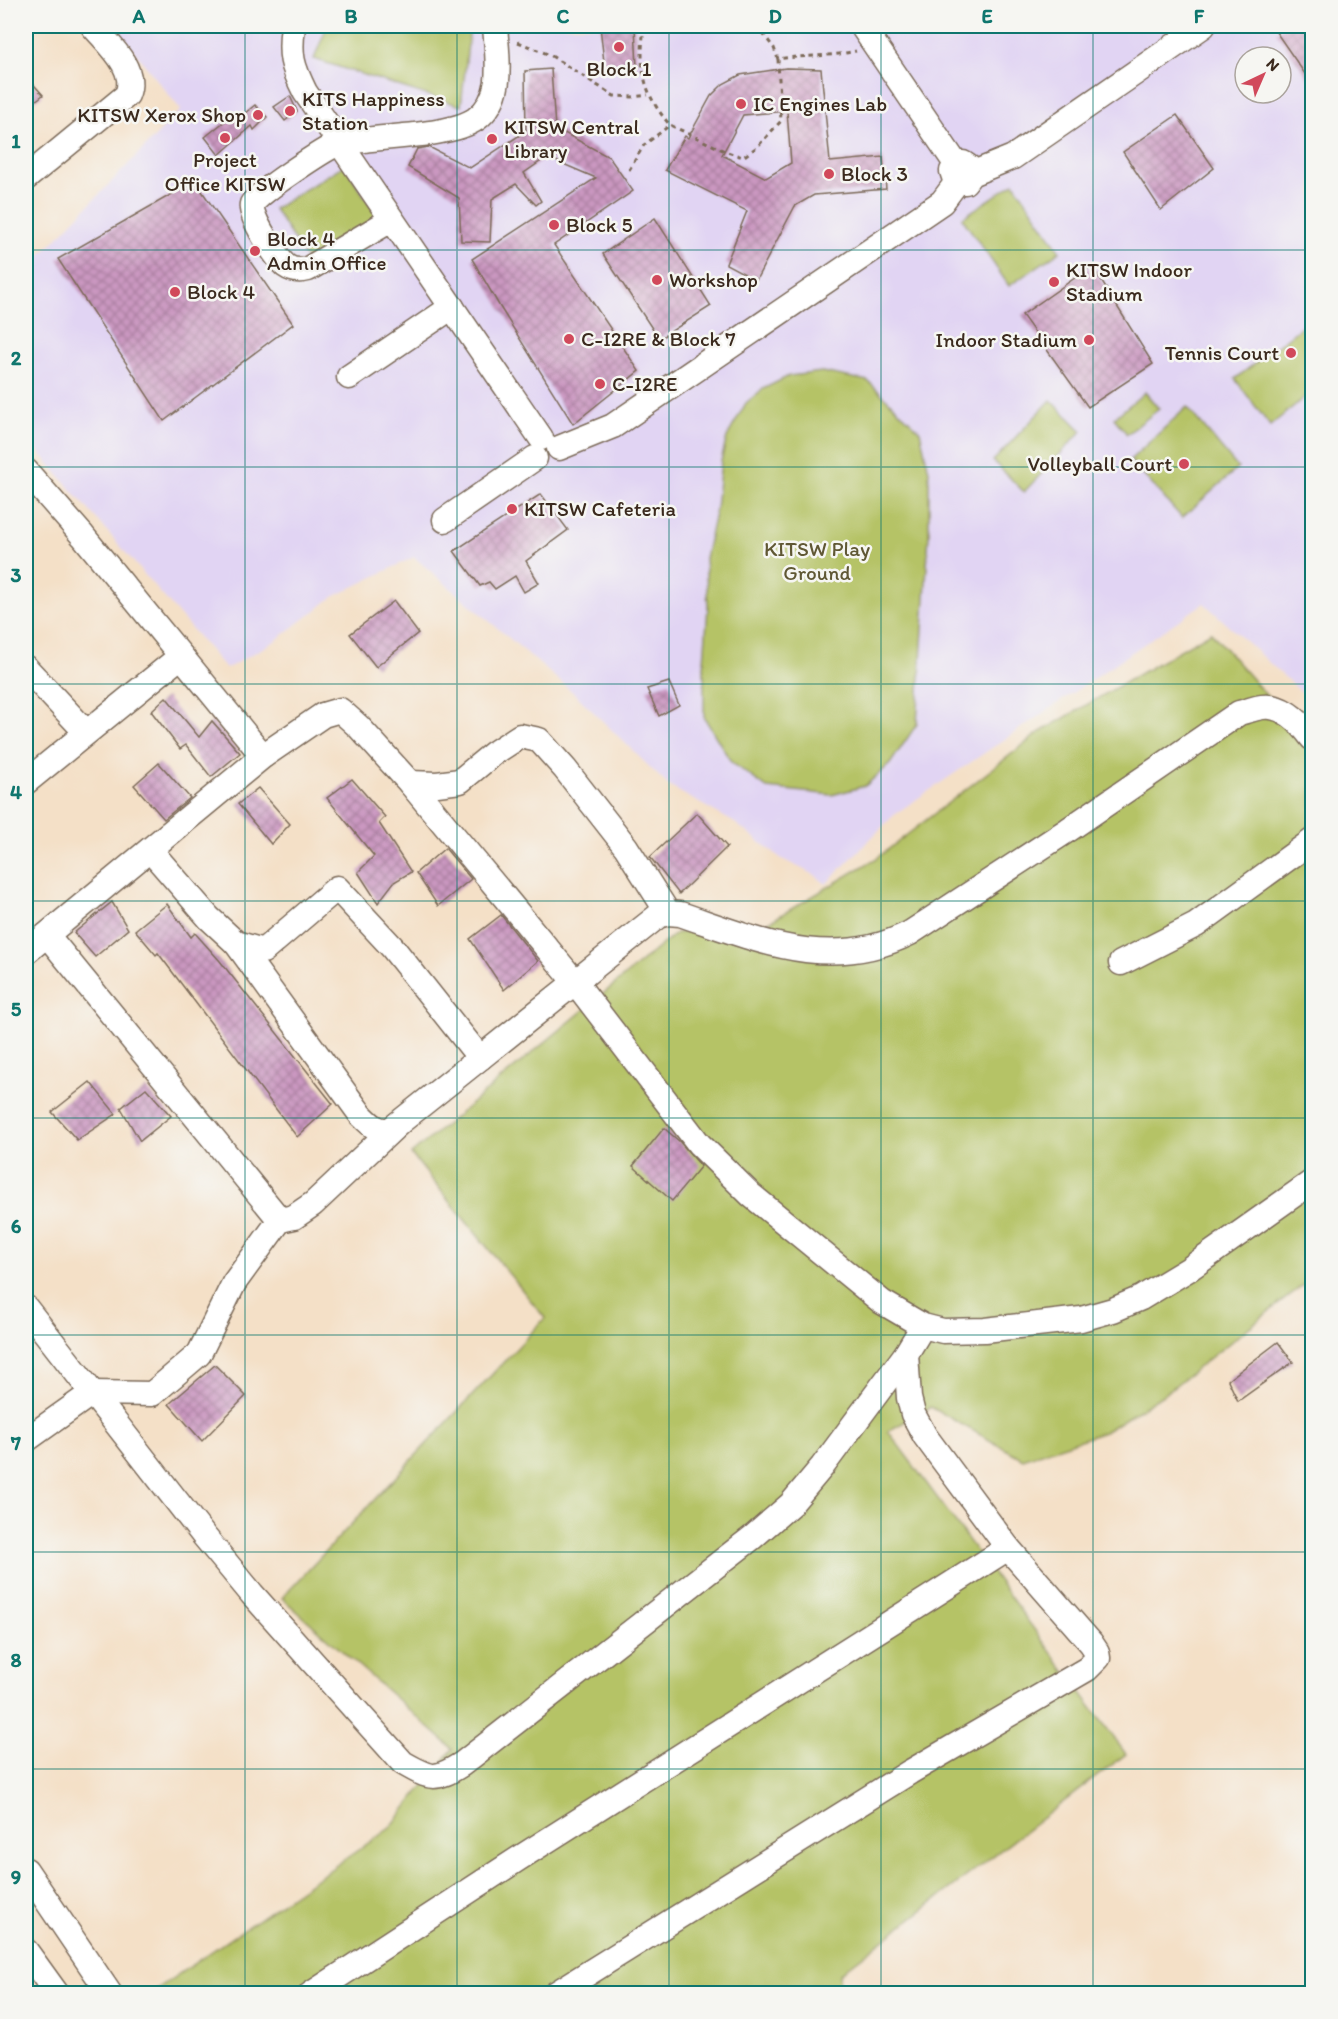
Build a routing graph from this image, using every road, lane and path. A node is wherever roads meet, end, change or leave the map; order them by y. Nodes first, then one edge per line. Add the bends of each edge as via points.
1 (93, 26) edge
2 (294, 26) edge
3 (644, 26) edge
4 (756, 26) edge
5 (1203, 26) edge
6 (496, 30) edge
7 (868, 35) edge
8 (778, 59) junction
9 (648, 95) junction
10 (670, 125) junction
11 (338, 143) junction
12 (629, 170) dead end
13 (961, 173) junction
14 (26, 178) edge
15 (391, 220) junction
16 (452, 308) junction
17 (349, 377) dead end
18 (545, 448) junction
19 (26, 471) edge
20 (445, 520) dead end
21 (181, 656) junction
22 (26, 668) edge
23 (86, 732) junction
24 (1312, 738) edge
25 (263, 756) junction
26 (26, 782) edge
27 (410, 783) junction
28 (1312, 841) edge
29 (150, 850) junction
30 (668, 914) junction
31 (47, 935) junction
32 (236, 943) junction
33 (26, 952) edge
34 (1121, 963) dead end
35 (575, 982) junction
36 (480, 1058) junction
37 (398, 1124) junction
38 (1312, 1182) edge
39 (280, 1220) junction
40 (26, 1308) edge
41 (923, 1326) junction
42 (906, 1354) junction
43 (92, 1393) junction
44 (26, 1440) edge
45 (1008, 1548) junction
46 (26, 1870) edge
47 (26, 1951) edge
48 (57, 1994) edge
49 (110, 1994) edge
50 (311, 1994) edge
51 (555, 1994) edge

1 - 14 street via 129,72 127,95
2 - 11 street via 293,69
3 - 9 path via 643,73
4 - 8 path
5 - 13 street via 1013,157
6 - 9 path via 550,55 614,96
6 - 11 street via 495,93 476,119 440,131
7 - 8 path via 860,50
7 - 13 street
8 - 10 path via 781,121 743,157
9 - 10 path
10 - 12 path via 644,145
11 - 15 street
11 - 15 street via 264,191 252,204 254,219 279,259 293,270 308,269
13 - 18 street via 942,202 614,426
15 - 16 street
16 - 17 street
16 - 18 street
18 - 20 street
19 - 21 street
21 - 23 street
21 - 25 street
22 - 23 street
23 - 26 street
24 - 30 street via 1285,711 1264,706 1239,714 1068,830 888,944 856,951 797,949 680,914
25 - 27 street via 323,715 340,710
25 - 29 street
27 - 30 street via 460,781 520,736 539,740 626,847
27 - 35 street
28 - 34 street via 1196,926
29 - 31 street
29 - 32 street
30 - 35 street via 649,922
31 - 33 street
31 - 39 street
32 - 36 street via 262,951 337,888 392,947
32 - 37 street via 361,1115 371,1125
35 - 36 street
35 - 41 street via 699,1144 751,1195 882,1302
36 - 37 street
37 - 39 street via 313,1204 294,1217
38 - 41 street via 1189,1269 1113,1310 1082,1319 985,1330
39 - 43 street via 234,1283 199,1354 152,1394
40 - 43 street
41 - 42 street
42 - 43 street via 791,1504 462,1764 444,1775 427,1776 403,1763 252,1594
42 - 45 street via 909,1398 925,1436
43 - 44 street
45 - 50 street
45 - 51 street via 1091,1643 1098,1658 1094,1664 910,1772
46 - 49 street
47 - 48 street

